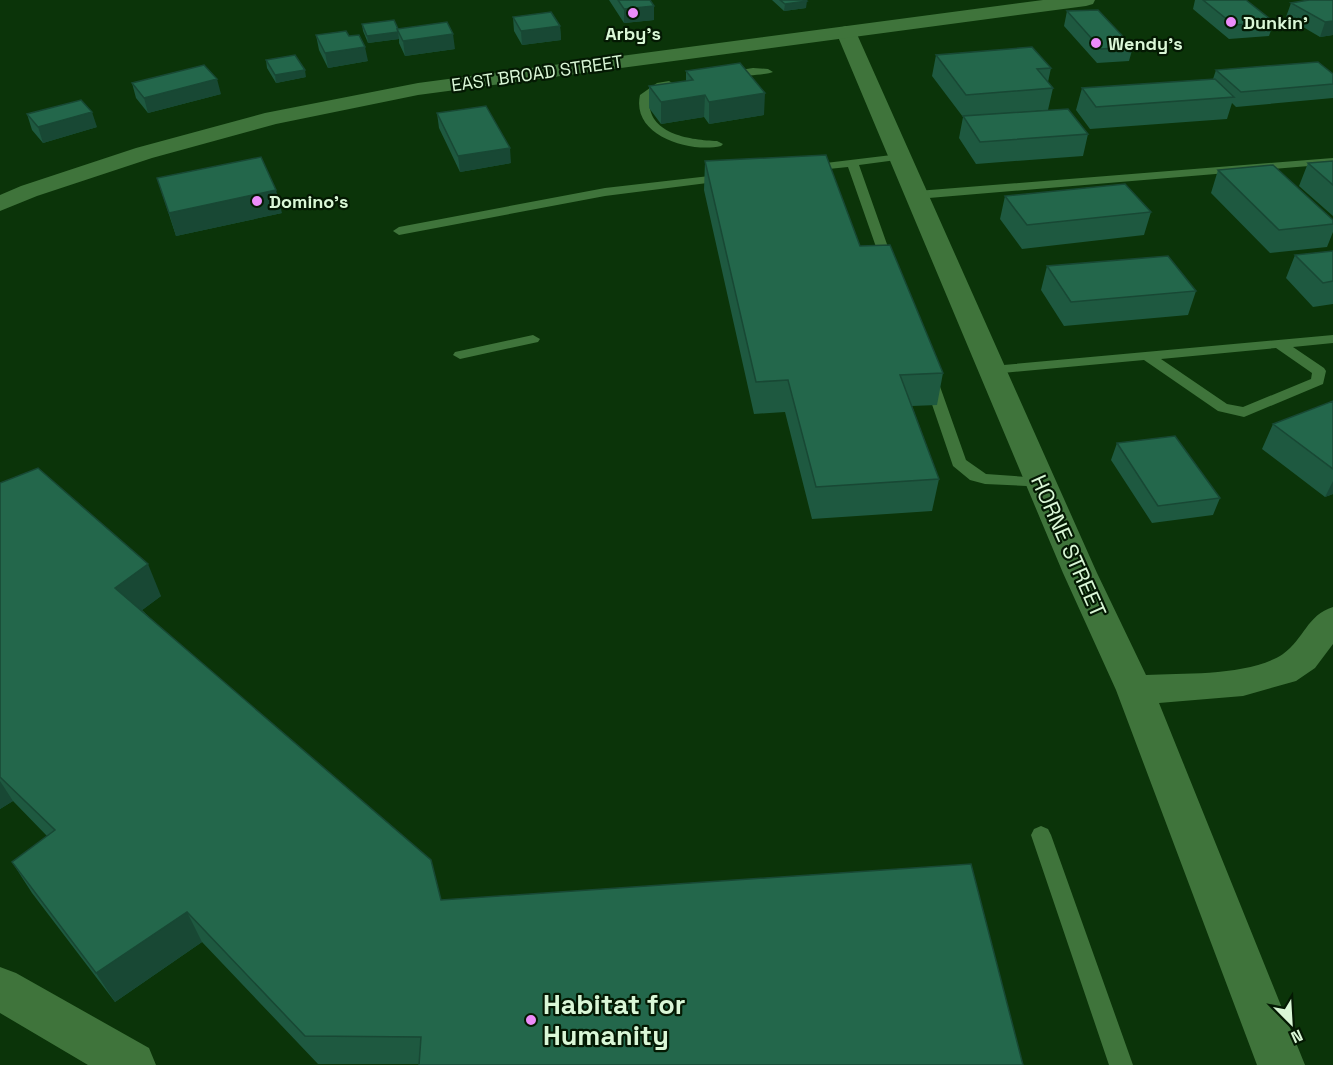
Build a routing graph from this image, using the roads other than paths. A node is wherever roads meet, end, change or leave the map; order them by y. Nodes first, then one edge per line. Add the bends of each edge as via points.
1 (1086, 0) edge
2 (846, 32) junction
3 (768, 72) dead end
4 (718, 76) edge
5 (684, 82) edge
6 (717, 144) dead end
7 (900, 157) junction
8 (1333, 161) edge
9 (852, 163) junction
10 (798, 169) edge
11 (743, 176) edge
12 (916, 195) junction
13 (0, 204) edge
14 (399, 231) dead end
15 (893, 277) edge
16 (533, 339) dead end
17 (1333, 339) edge
18 (1279, 344) junction
19 (460, 355) dead end
20 (1148, 356) junction
21 (925, 365) edge
22 (992, 370) junction
23 (1041, 483) junction
24 (1333, 620) edge
25 (1135, 690) junction
26 (1041, 835) dead end
27 (0, 988) edge
28 (132, 1065) edge
29 (1121, 1065) edge
30 (1281, 1065) edge

1 - 2 street, EAST BROAD STREET
2 - 7 street, HORNE STREET
2 - 13 street, EAST BROAD STREET via 418,89 273,118 144,153
3 - 4 lane
5 - 6 lane via 660,85 645,95 642,105 648,117 664,135 692,144
7 - 9 lane
7 - 12 street, HORNE STREET
8 - 12 lane
9 - 10 lane
9 - 15 lane
11 - 14 lane via 605,192
12 - 22 street, HORNE STREET
16 - 19 lane
17 - 18 lane
18 - 20 lane
18 - 20 lane via 1318,371 1318,381 1244,412 1223,408
20 - 22 lane
21 - 23 lane via 959,462 985,479
22 - 23 street, HORNE STREET
23 - 25 street, HORNE STREET
24 - 25 street via 1299,661 1283,673 1259,680
25 - 30 street, HORNE STREET
26 - 29 lane
27 - 28 street

